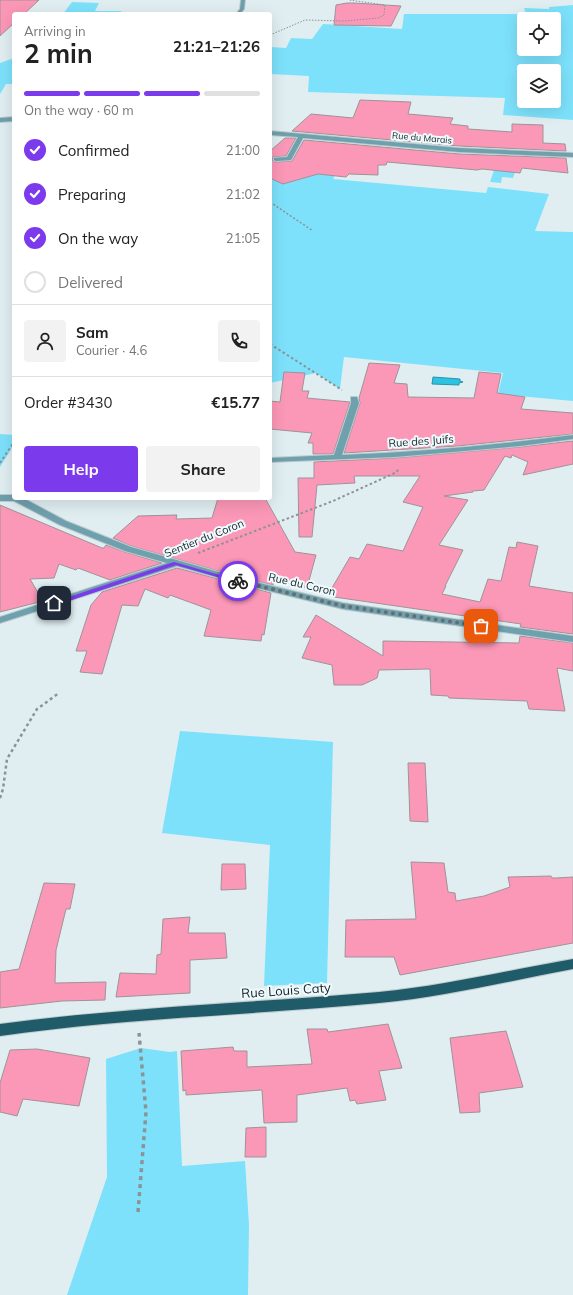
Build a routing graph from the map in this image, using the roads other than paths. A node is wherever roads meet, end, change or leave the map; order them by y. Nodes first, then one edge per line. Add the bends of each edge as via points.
1 (243, 0) edge
2 (240, 12) edge
3 (12, 119) edge
4 (0, 120) edge
5 (272, 133) edge
6 (301, 136) junction
7 (573, 155) edge
8 (276, 159) dead end
9 (288, 159) junction
10 (288, 166) dead end
11 (354, 399) road end
12 (573, 437) edge
13 (337, 457) junction
14 (272, 460) edge
15 (0, 498) edge
16 (12, 498) edge
17 (20, 500) edge
18 (176, 563) junction
19 (0, 620) edge
20 (573, 639) edge
21 (573, 964) edge
22 (0, 1030) edge

1 - 2 street
3 - 4 street
5 - 6 street, Rue du Marais
6 - 7 street, Rue du Marais via 459,150
6 - 9 street
8 - 9 street
9 - 10 street
11 - 13 street via 355,403
12 - 13 street, Rue des Juifs via 395,455
13 - 14 street, Rue des Juifs
15 - 16 street
17 - 18 street, Rue du Coron via 49,517 93,536
18 - 19 street, Sentier du Coron
18 - 20 street, Rue du Coron via 284,593 343,606
21 - 22 main road, Rue Louis Caty via 381,997 58,1022

